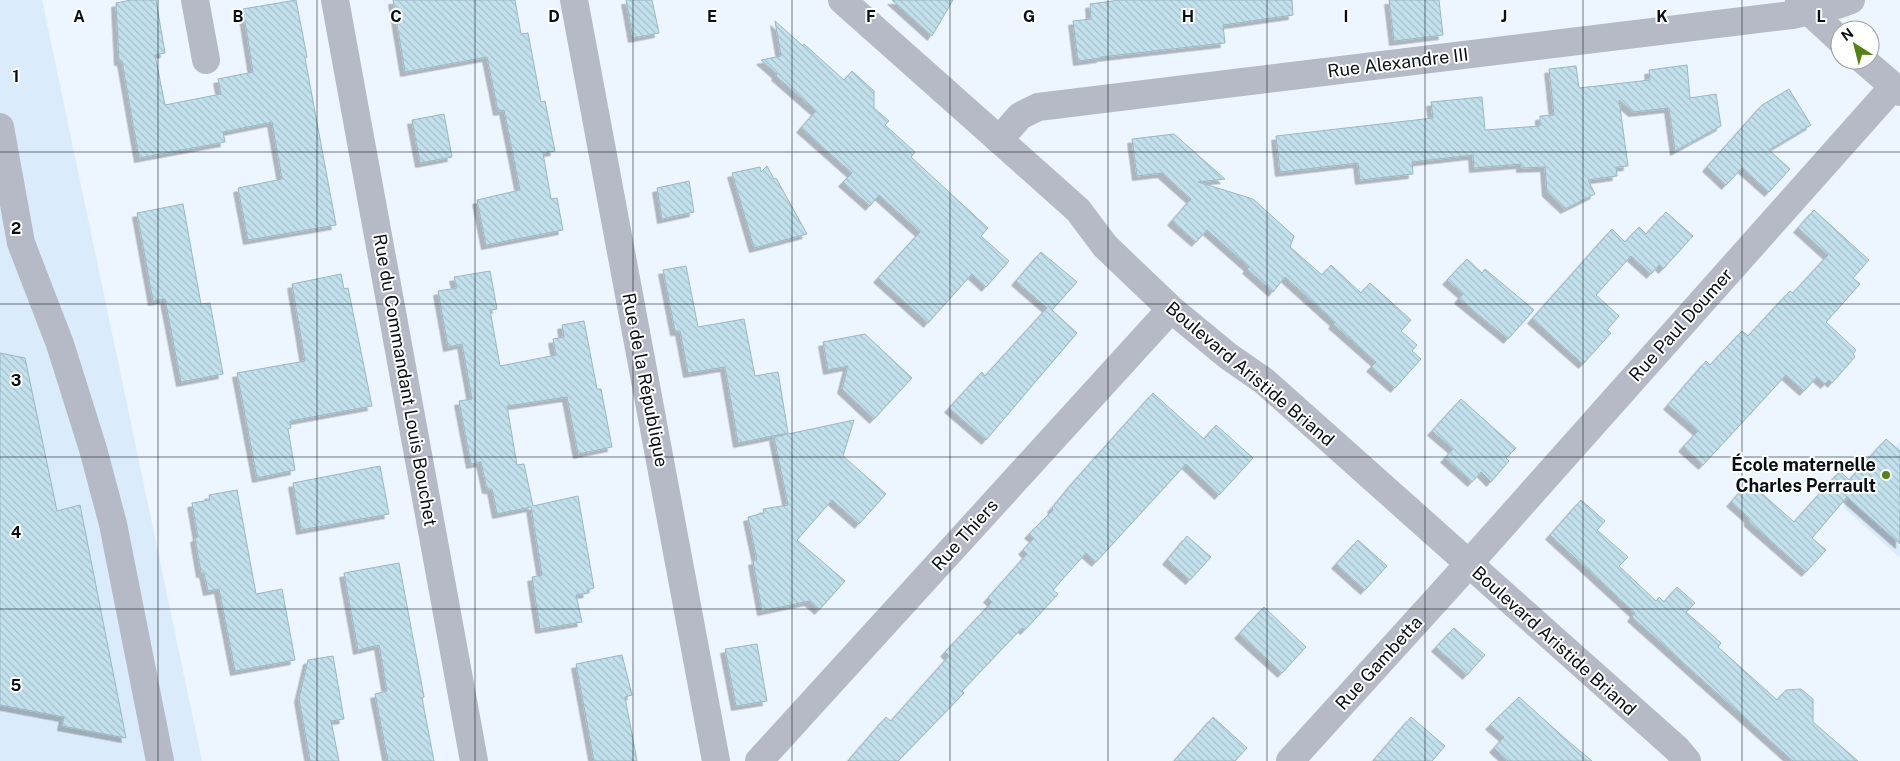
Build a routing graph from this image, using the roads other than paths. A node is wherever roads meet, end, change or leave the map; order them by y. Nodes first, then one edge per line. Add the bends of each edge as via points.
1 (195, 0) edge
2 (335, 0) edge
3 (574, 0) edge
4 (842, 0) edge
5 (1851, 0) edge
6 (1803, 6) edge
7 (1830, 31) edge
8 (206, 60) dead end
9 (1875, 70) edge
10 (1897, 89) edge
11 (0, 127) edge
12 (999, 140) junction
13 (1171, 309) junction
14 (1468, 564) junction
15 (160, 761) edge
16 (474, 761) edge
17 (716, 761) edge
18 (759, 761) edge
19 (1290, 761) edge
20 (1687, 761) edge

1 - 8 street
2 - 16 street, Rue du Commandant Louis Bouchet
3 - 17 street, Rue de la République
4 - 12 street, Boulevard Aristide Briand
5 - 6 street, Rue Alexandre III
6 - 7 street
6 - 12 street, Rue Alexandre III via 1038,108 1020,116
9 - 10 street
10 - 14 street, Rue Paul Doumer
11 - 15 street via 21,243 60,344 93,449 112,524
12 - 13 street, Boulevard Aristide Briand via 1078,210 1105,246
13 - 14 street, Boulevard Aristide Briand via 1264,381
13 - 18 street, Rue Thiers
14 - 19 street, Rue Gambetta
14 - 20 street, Boulevard Aristide Briand

